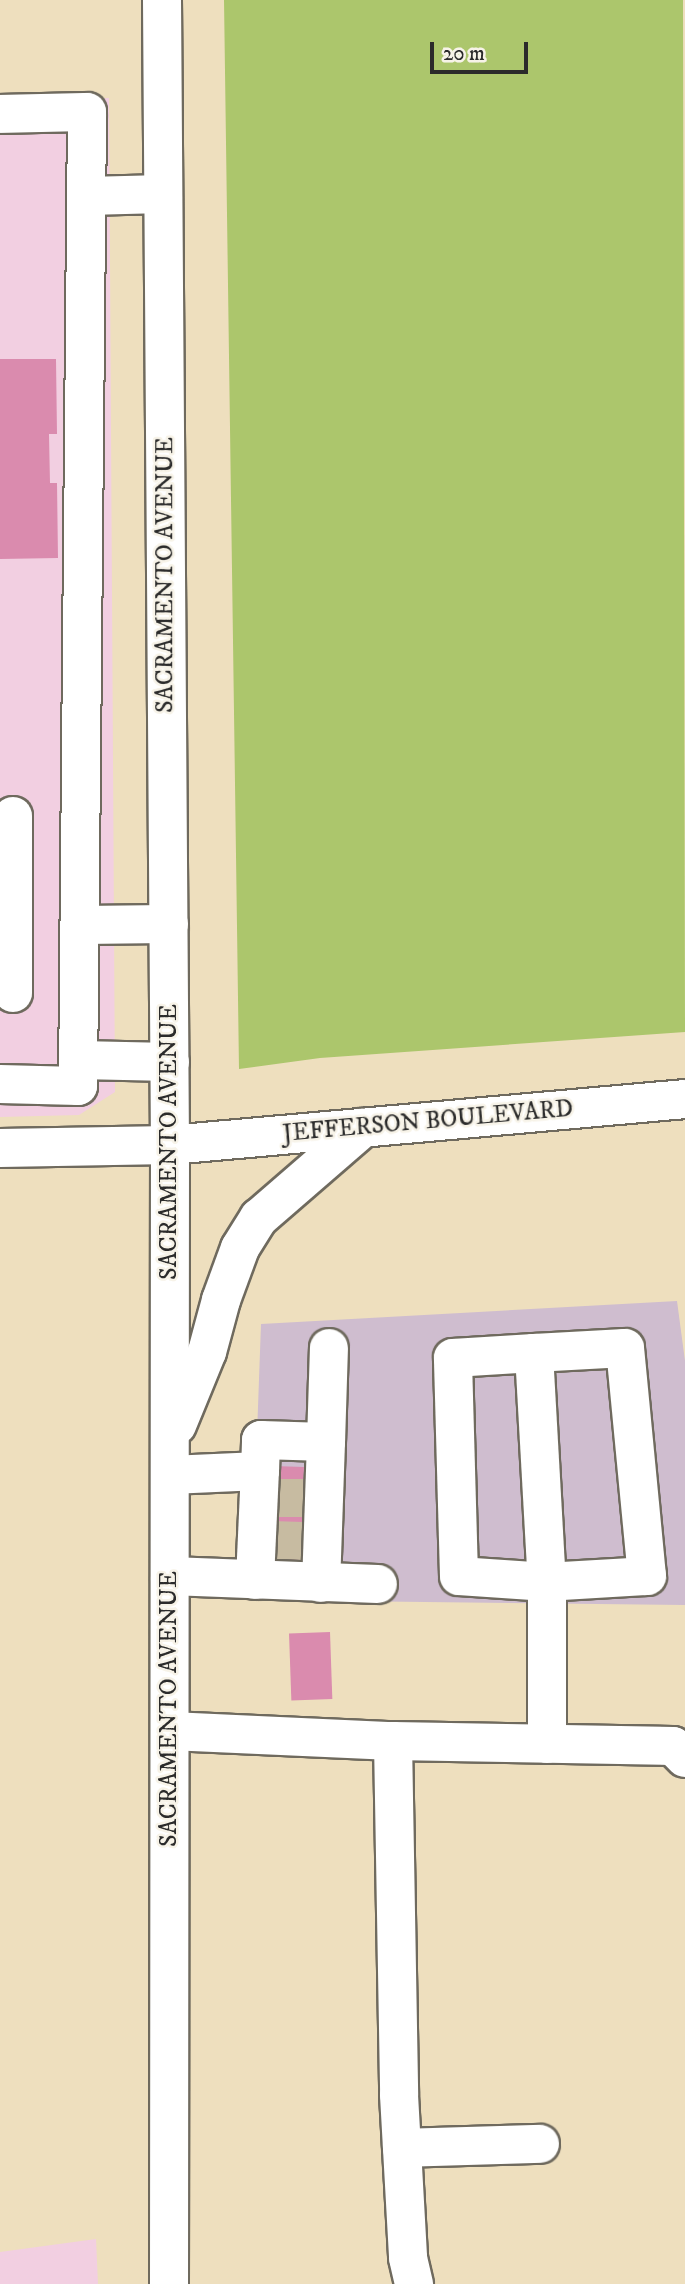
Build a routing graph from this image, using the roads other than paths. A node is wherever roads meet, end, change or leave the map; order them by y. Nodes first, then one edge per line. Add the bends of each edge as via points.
1 (162, 0) edge
2 (0, 114) edge
3 (163, 194) junction
4 (87, 196) junction
5 (13, 816) dead end
6 (80, 925) junction
7 (169, 925) junction
8 (13, 993) dead end
9 (79, 1060) junction
10 (170, 1062) junction
11 (0, 1084) edge
12 (685, 1099) edge
13 (363, 1128) junction
14 (170, 1145) junction
15 (0, 1148) edge
16 (329, 1348) dead end
17 (534, 1353) junction
18 (326, 1442) junction
19 (170, 1460) junction
20 (284, 1493) junction
21 (288, 1540) junction
22 (170, 1576) junction
23 (255, 1580) junction
24 (547, 1582) junction
25 (321, 1583) junction
26 (378, 1584) dead end
27 (170, 1731) junction
28 (393, 1741) junction
29 (547, 1744) junction
30 (685, 1758) edge
31 (540, 2144) dead end
32 (402, 2148) junction
33 (169, 2284) edge
34 (414, 2284) edge

1 - 3 main road, SACRAMENTO AVENUE
2 - 4 main road via 87,112
3 - 4 main road
3 - 7 main road, SACRAMENTO AVENUE
4 - 6 main road
5 - 8 main road
6 - 7 main road
6 - 9 main road
7 - 10 main road, SACRAMENTO AVENUE
9 - 10 main road
9 - 11 main road via 78,1086
10 - 14 main road, SACRAMENTO AVENUE
12 - 13 main road, JEFFERSON BOULEVARD
13 - 14 main road, JEFFERSON BOULEVARD
13 - 19 main road via 258,1219 240,1248
14 - 15 main road, JEFFERSON BOULEVARD
14 - 19 main road, SACRAMENTO AVENUE
16 - 18 main road
17 - 24 main road
17 - 24 main road via 453,1358 459,1576
17 - 24 main road via 625,1348 646,1576
18 - 20 main road
18 - 20 main road via 261,1440
19 - 20 main road
19 - 22 main road, SACRAMENTO AVENUE
20 - 21 main road
20 - 21 main road
21 - 23 main road
21 - 25 main road
22 - 23 main road
22 - 27 main road, SACRAMENTO AVENUE
23 - 25 main road
24 - 29 main road
25 - 26 main road
27 - 28 main road
27 - 33 main road, SACRAMENTO AVENUE
28 - 29 main road
28 - 32 main road
29 - 30 main road via 673,1746
31 - 32 main road
32 - 34 main road via 408,2258

